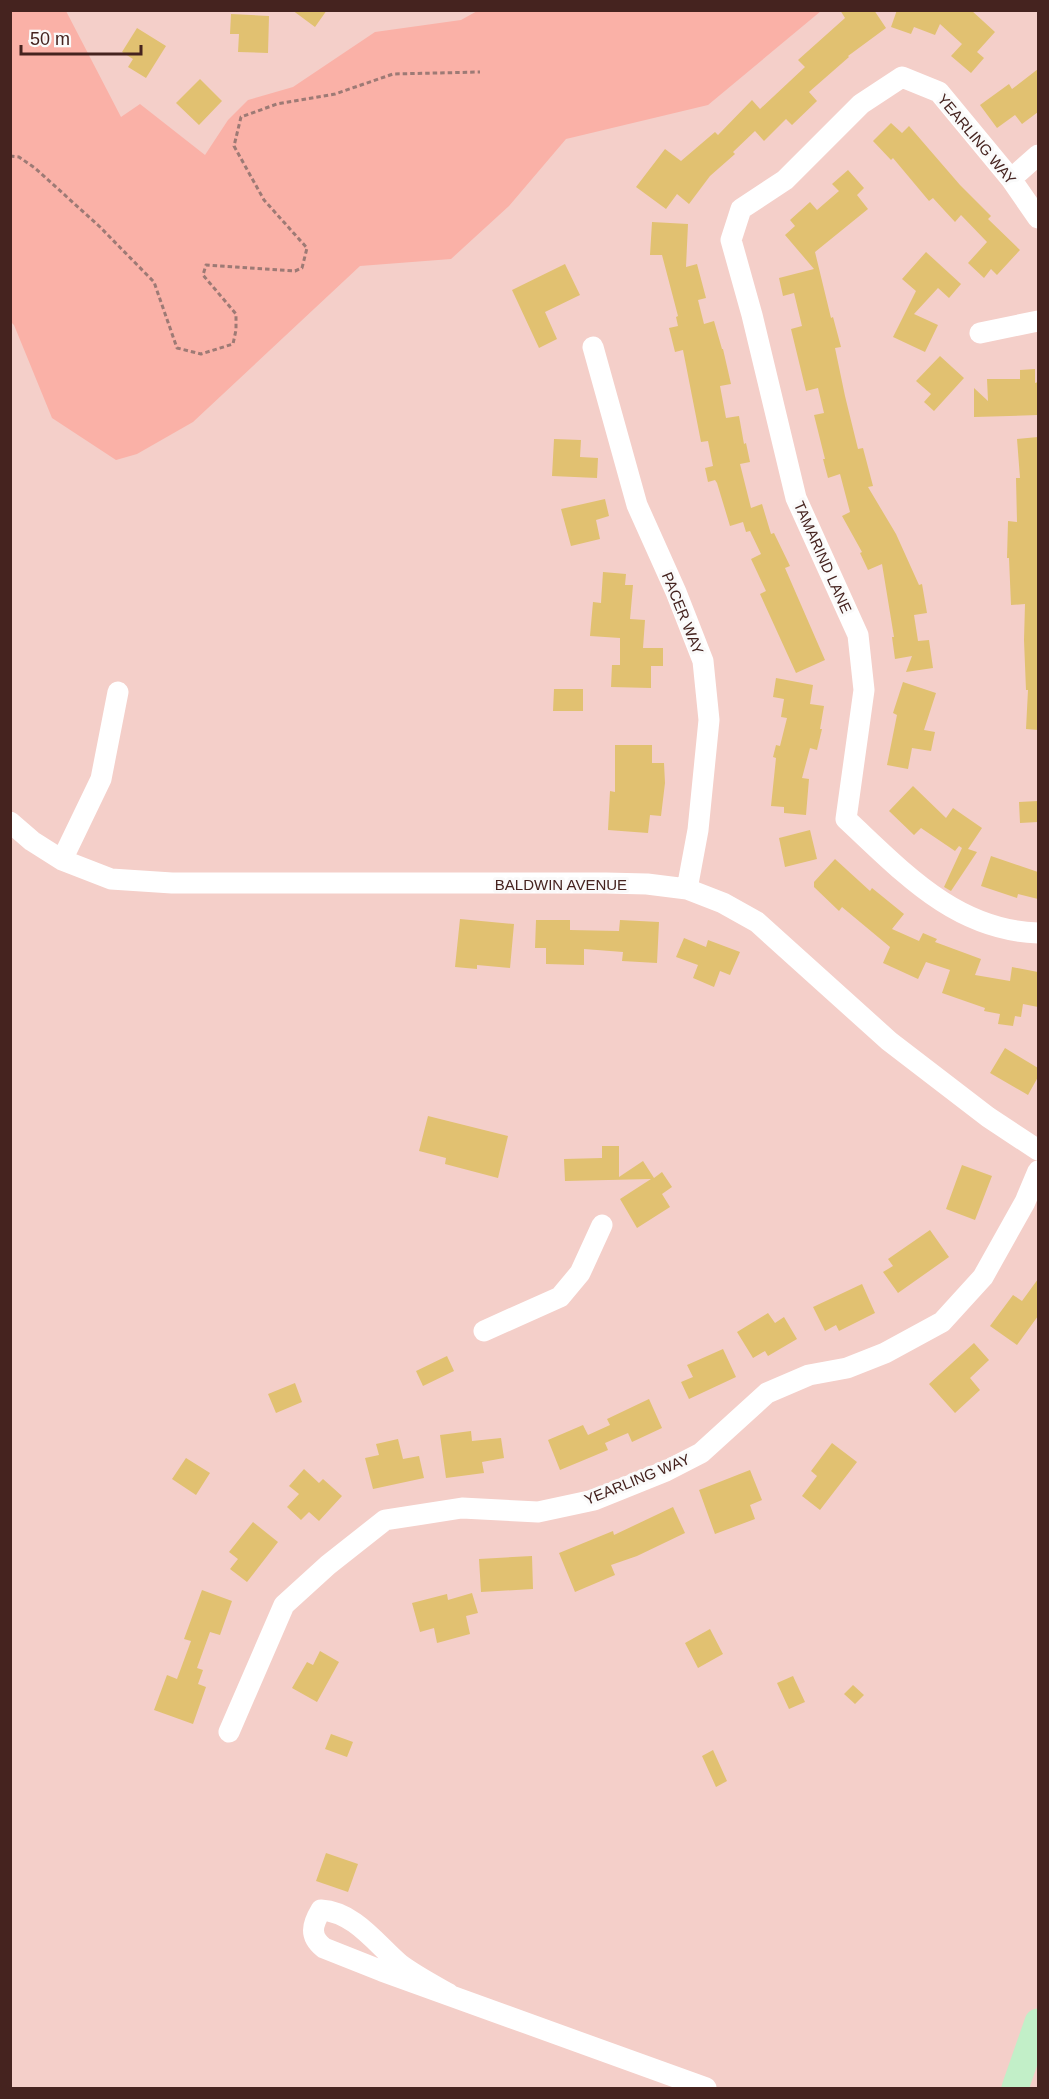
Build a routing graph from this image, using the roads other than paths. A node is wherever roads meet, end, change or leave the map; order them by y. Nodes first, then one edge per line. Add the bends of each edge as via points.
1 (902, 77) joint
2 (1038, 155) edge
3 (1011, 178) junction
4 (1038, 218) edge
5 (1038, 321) edge
6 (980, 333) dead end
7 (593, 347) dead end
8 (118, 692) dead end
9 (10, 822) edge
10 (62, 860) junction
11 (687, 889) junction
12 (1038, 933) edge
13 (1038, 1150) edge
14 (1038, 1171) edge
15 (602, 1225) dead end
16 (484, 1331) dead end
17 (230, 1732) dead end
18 (449, 1995) junction
19 (1038, 2022) edge
20 (706, 2088) edge
21 (1015, 2088) edge

1 - 3 street, YEARLING WAY via 939,92
1 - 12 street, TAMARIND LANE via 861,104 785,180 741,209 731,240 796,498 858,635 864,690 846,819 923,889 959,913 1017,932
2 - 3 street
3 - 4 street, YEARLING WAY
5 - 6 street
7 - 11 street, PACER WAY via 637,505 703,661 709,720 698,830
8 - 10 street via 101,779
9 - 10 street, BALDWIN AVENUE
10 - 11 street, BALDWIN AVENUE via 111,879 172,884 606,883
11 - 13 street, BALDWIN AVENUE via 757,922 889,1041
14 - 17 street, YEARLING WAY via 983,1277 942,1322 885,1353 847,1368 810,1375 766,1394 701,1453 594,1500 538,1512 462,1508 385,1521 284,1605
15 - 16 street via 580,1274 560,1297
18 - 18 street via 402,1965 363,1929 340,1915 321,1910 313,1924 324,1948
18 - 20 street
19 - 21 main road

